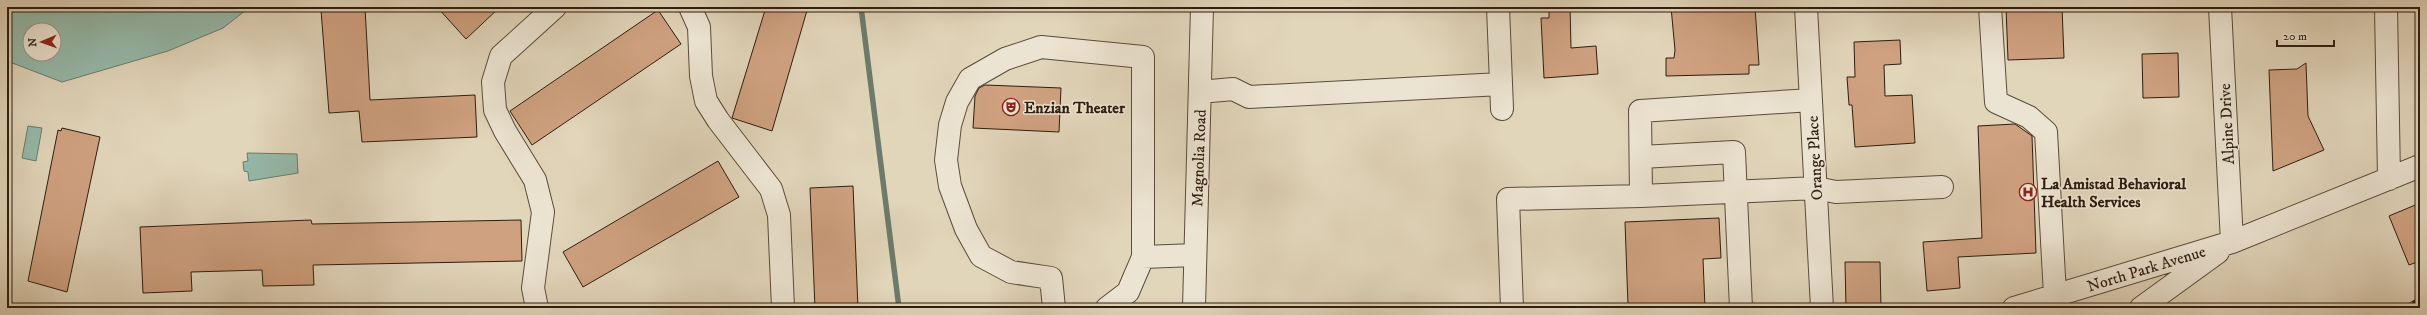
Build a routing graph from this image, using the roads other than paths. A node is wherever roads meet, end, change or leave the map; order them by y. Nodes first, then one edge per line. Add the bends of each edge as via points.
1 (556, 7) edge
2 (690, 7) edge
3 (1202, 7) edge
4 (1498, 7) edge
5 (1806, 7) edge
6 (1990, 7) edge
7 (2220, 7) edge
8 (2386, 7) edge
9 (1501, 84) junction
10 (1200, 92) junction
11 (1811, 100) junction
12 (1502, 109) dead end
13 (1641, 157) junction
14 (2420, 166) edge
15 (2389, 179) junction
16 (1942, 186) dead end
17 (1816, 188) junction
18 (1736, 192) junction
19 (1641, 196) junction
20 (2232, 242) junction
21 (1195, 255) junction
22 (1142, 257) junction
23 (2055, 295) junction
24 (537, 308) edge
25 (783, 308) edge
26 (1054, 308) edge
27 (1107, 308) edge
28 (1194, 308) edge
29 (1512, 308) edge
30 (1741, 308) edge
31 (1822, 308) edge
32 (2014, 308) edge
33 (2141, 308) edge

1 - 24 street via 501,56 493,82 495,110 536,180 543,212 533,288
2 - 25 street via 699,27 701,76 706,101 771,189 779,215
3 - 10 street, Magnolia Road
4 - 9 street
5 - 11 street, Orange Place
6 - 23 street via 1996,102 2029,117 2046,132
7 - 20 street, Alpine Drive
8 - 15 street
9 - 10 street via 1250,97 1233,89
9 - 12 street
10 - 21 street, Magnolia Road
11 - 13 street via 1640,112
11 - 17 street, Orange Place
13 - 18 street via 1734,152
13 - 19 street
14 - 15 street, North Park Avenue
15 - 20 street, North Park Avenue
16 - 17 street via 1836,192
17 - 18 street
17 - 31 street, Orange Place
18 - 19 street
18 - 30 street
19 - 29 street via 1508,200
20 - 23 street, North Park Avenue
20 - 33 street, North Park Avenue
21 - 22 street
21 - 28 street, Magnolia Road
22 - 26 street via 1143,57 1041,47 988,67 970,79 957,102 950,125 946,160 950,186 966,229 981,256 1012,272 1051,278
22 - 27 street via 1128,292
23 - 32 street, North Park Avenue

